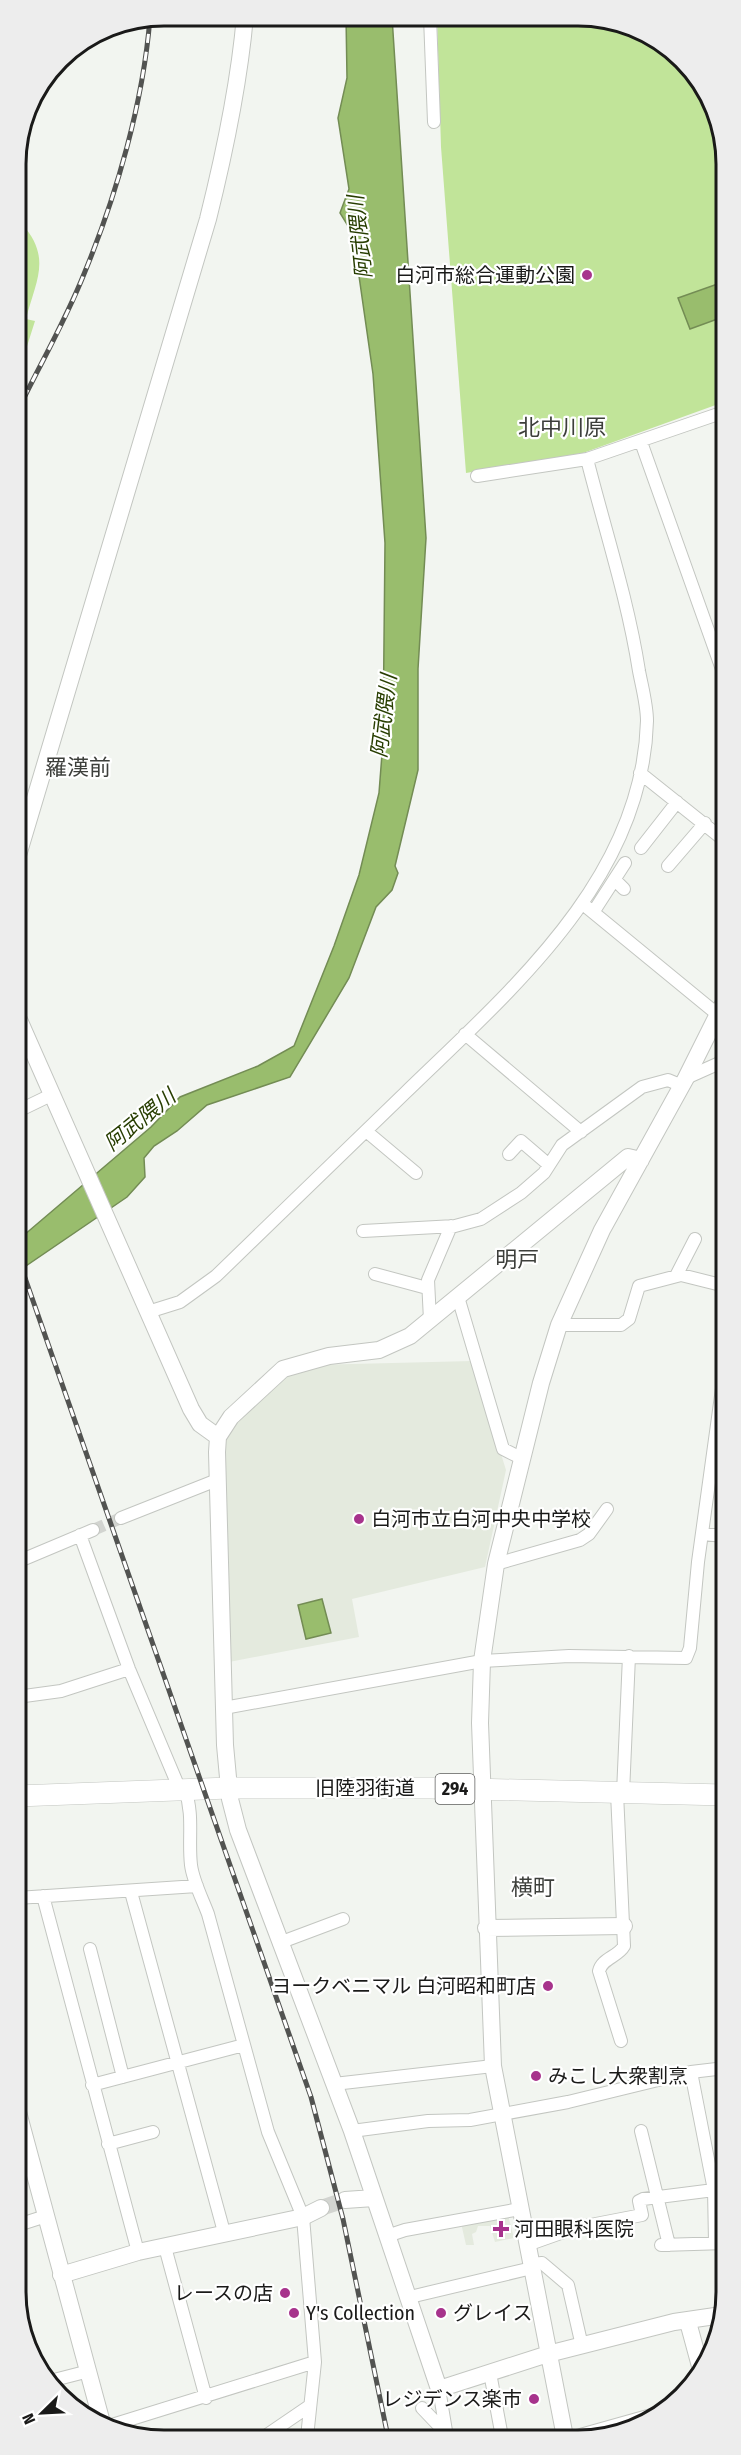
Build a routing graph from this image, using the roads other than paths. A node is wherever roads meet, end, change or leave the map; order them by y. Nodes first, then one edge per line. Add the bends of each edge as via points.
1 (244, 26) edge
2 (430, 26) edge
3 (434, 122) dead end
4 (716, 415) edge
5 (641, 442) junction
6 (587, 459) junction
7 (477, 476) dead end
8 (716, 652) edge
9 (640, 773) junction
10 (677, 802) junction
11 (705, 823) junction
12 (26, 829) edge
13 (716, 833) edge
14 (641, 848) dead end
15 (625, 863) dead end
16 (668, 866) dead end
17 (583, 904) junction
18 (594, 911) junction
19 (716, 1004) edge
20 (716, 1021) edge
21 (465, 1034) junction
22 (26, 1036) edge
23 (716, 1065) edge
24 (683, 1082) junction
25 (51, 1095) junction
26 (26, 1107) edge
27 (366, 1131) junction
28 (581, 1132) junction
29 (509, 1154) dead end
30 (641, 1160) junction
31 (549, 1165) junction
32 (416, 1173) dead end
33 (451, 1226) junction
34 (363, 1231) dead end
35 (695, 1239) dead end
36 (375, 1274) dead end
37 (676, 1276) junction
38 (715, 1284) edge
39 (427, 1288) junction
40 (458, 1297) junction
41 (148, 1312) junction
42 (430, 1320) junction
43 (559, 1325) junction
44 (218, 1437) junction
45 (715, 1437) edge
46 (521, 1458) junction
47 (217, 1480) junction
48 (607, 1509) dead end
49 (121, 1518) tunnel mouth
50 (93, 1530) tunnel mouth
51 (702, 1534) junction
52 (80, 1535) junction
53 (715, 1535) edge
54 (26, 1558) edge
55 (496, 1564) junction
56 (629, 1656) junction
57 (482, 1661) junction
58 (129, 1669) junction
59 (26, 1696) edge
60 (224, 1708) junction
61 (229, 1788) junction
62 (183, 1790) junction
63 (483, 1790) junction
64 (620, 1793) junction
65 (715, 1795) edge
66 (26, 1796) edge
67 (197, 1887) junction
68 (131, 1892) junction
69 (43, 1896) junction
70 (26, 1897) edge
71 (343, 1919) dead end
72 (624, 1926) junction
73 (486, 1928) junction
74 (279, 1943) junction
75 (90, 1949) dead end
76 (621, 2041) dead end
77 (244, 2045) junction
78 (177, 2064) junction
79 (493, 2066) junction
80 (715, 2069) edge
81 (691, 2072) junction
82 (123, 2078) junction
83 (334, 2084) junction
84 (92, 2085) junction
85 (501, 2113) junction
86 (352, 2131) junction
87 (641, 2131) dead end
88 (153, 2132) dead end
89 (26, 2142) edge
90 (108, 2144) junction
91 (715, 2181) edge
92 (715, 2194) edge
93 (657, 2196) junction
94 (374, 2198) junction
95 (345, 2200) tunnel mouth
96 (321, 2208) tunnel mouth
97 (520, 2209) junction
98 (46, 2216) junction
99 (303, 2217) junction
100 (26, 2222) edge
101 (224, 2232) junction
102 (387, 2236) junction
103 (715, 2242) edge
104 (527, 2245) junction
105 (165, 2247) junction
106 (138, 2252) junction
107 (531, 2266) junction
108 (61, 2275) junction
109 (410, 2297) junction
110 (713, 2317) edge
111 (688, 2322) junction
112 (582, 2346) junction
113 (548, 2354) junction
114 (698, 2358) edge
115 (315, 2362) junction
116 (88, 2371) junction
117 (490, 2373) junction
118 (57, 2379) edge
119 (439, 2389) junction
120 (206, 2398) junction
121 (308, 2408) junction
122 (422, 2408) dead end
123 (100, 2414) edge
124 (121, 2422) edge
125 (275, 2430) edge
126 (307, 2430) edge
127 (442, 2430) edge
128 (445, 2430) edge
129 (501, 2430) edge
130 (564, 2430) edge

1 - 12 street via 228,138 208,219
2 - 3 street
4 - 5 street
5 - 6 street
5 - 8 street
6 - 7 street
6 - 9 street via 634,642 647,718
9 - 10 street
9 - 17 street via 633,806 615,850
10 - 11 street
10 - 14 street
11 - 13 street
11 - 16 street
15 - 18 street via 619,884
17 - 18 street
17 - 21 street
18 - 19 street
20 - 24 street
21 - 27 street
21 - 28 street
22 - 25 street
23 - 24 street
24 - 28 street via 668,1080 642,1087
24 - 30 street
25 - 26 street
25 - 41 street
27 - 32 street
27 - 41 street via 216,1276 180,1302
28 - 31 street via 562,1145
29 - 31 street via 521,1141
30 - 40 street via 628,1157
30 - 43 street via 602,1230
31 - 33 street via 521,1193 495,1211
33 - 34 street
33 - 39 street via 431,1269
35 - 37 street
36 - 39 street
37 - 38 street
37 - 43 street via 639,1286 630,1319 621,1325
39 - 42 street
40 - 42 street
40 - 46 street via 502,1449
41 - 44 street via 190,1409 200,1424
42 - 44 street via 410,1336 378,1350 329,1356 284,1369 231,1417
43 - 46 street
44 - 47 street
45 - 51 street
46 - 55 street
47 - 49 street
47 - 60 street
48 - 55 street via 580,1540
50 - 52 street
51 - 53 street
51 - 56 street via 688,1656
52 - 54 street
52 - 58 street
55 - 57 street
56 - 57 street
56 - 64 street
57 - 60 street
57 - 63 street
58 - 59 street via 61,1691
58 - 62 street
60 - 61 street
61 - 62 highway, 旧陸羽街道 / 294
61 - 63 highway, 旧陸羽街道 / 294
61 - 74 street via 238,1830
62 - 66 highway, 294
62 - 67 street via 192,1829 191,1864
63 - 64 highway, 旧陸羽街道 / 294
63 - 73 street
64 - 65 highway, 旧陸羽街道 / 294
64 - 72 street
67 - 68 street
67 - 77 street
68 - 69 street
68 - 78 street
69 - 70 street
69 - 84 street
71 - 74 street
72 - 73 street
72 - 76 street via 621,1951 602,1964 599,1971
73 - 79 street
74 - 83 street
75 - 82 street
77 - 78 street
77 - 99 street via 268,2132
78 - 82 street
78 - 101 street
79 - 83 street
79 - 85 street
80 - 81 street
81 - 85 street via 580,2100
81 - 91 street
82 - 84 street
83 - 86 street
84 - 90 street
85 - 86 street via 470,2120
85 - 97 street
86 - 94 street
87 - 93 street
88 - 90 street
89 - 98 street
90 - 106 street
92 - 93 street
93 - 103 street via 665,2245
93 - 104 street via 639,2201 642,2216 575,2228
94 - 95 street
94 - 102 street
96 - 99 street
97 - 102 street
97 - 104 street
98 - 100 street
98 - 108 street
99 - 101 street
99 - 115 street
101 - 105 street
102 - 109 street
104 - 107 street
105 - 106 street
105 - 120 street
106 - 108 street
107 - 109 street
107 - 112 street via 542,2263 568,2285
107 - 113 street
108 - 116 street
109 - 119 street
110 - 111 street
111 - 112 street via 674,2322
111 - 114 street
112 - 113 street
113 - 117 street
113 - 130 street
115 - 120 street
115 - 121 street
116 - 118 street
116 - 123 street
117 - 119 street
117 - 129 street
119 - 128 street
120 - 124 street
121 - 125 street
121 - 126 street
122 - 127 street

